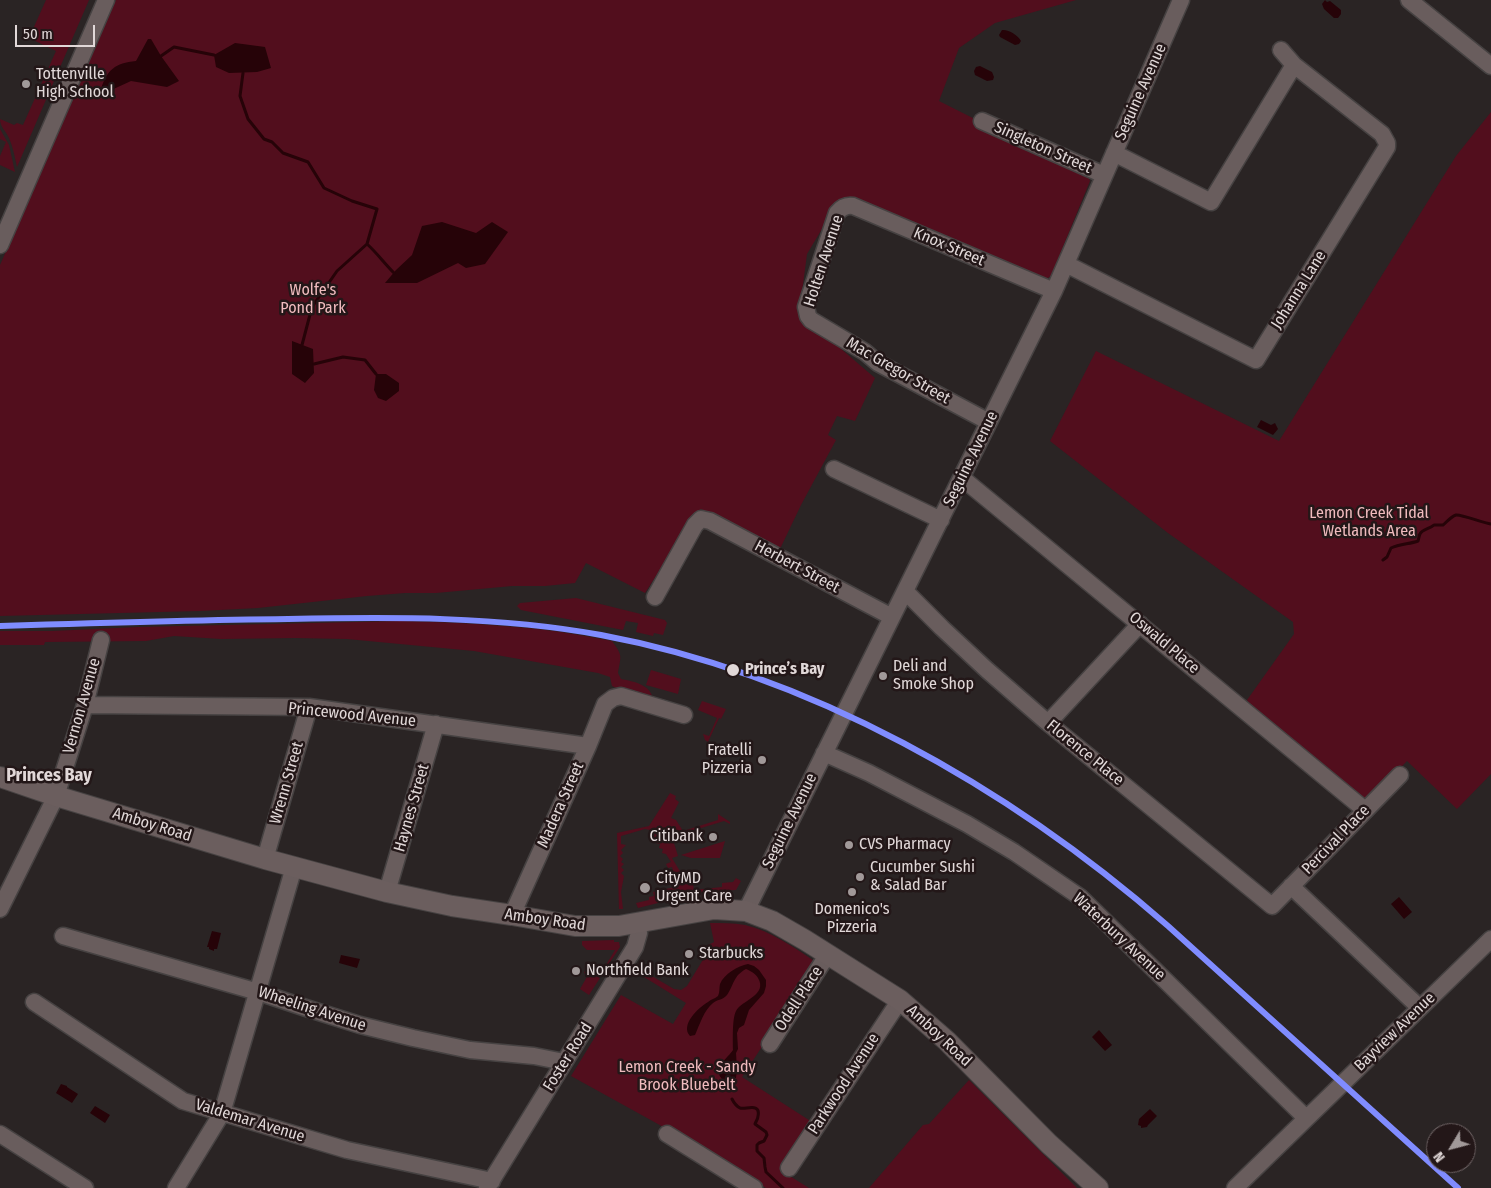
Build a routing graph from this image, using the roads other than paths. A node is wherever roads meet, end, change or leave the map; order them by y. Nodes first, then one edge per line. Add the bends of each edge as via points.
1 (106, 0) edge
2 (1181, 0) edge
3 (1409, 0) edge
4 (1281, 50) dead end
5 (1294, 65) junction
6 (1491, 66) edge
7 (982, 121) dead end
8 (1114, 153) junction
9 (1104, 175) junction
10 (844, 207) joint
11 (0, 245) edge
12 (1066, 264) junction
13 (1054, 291) junction
14 (808, 316) joint
15 (989, 422) junction
16 (834, 469) dead end
17 (962, 478) junction
18 (941, 520) junction
19 (905, 591) junction
20 (655, 597) dead end
21 (892, 616) junction
22 (1140, 624) junction
23 (101, 640) dead end
24 (85, 705) junction
25 (309, 707) junction
26 (684, 715) dead end
27 (1048, 723) junction
28 (436, 724) junction
29 (588, 746) junction
30 (824, 753) junction
31 (1400, 775) dead end
32 (0, 777) edge
33 (56, 796) junction
34 (1365, 810) junction
35 (265, 858) junction
36 (294, 867) junction
37 (1291, 886) junction
38 (387, 892) junction
39 (1272, 906) joint
40 (0, 908) edge
41 (746, 912) junction
42 (512, 915) junction
43 (638, 923) junction
44 (64, 936) dead end
45 (1491, 939) edge
46 (828, 954) junction
47 (258, 992) junction
48 (900, 1000) junction
49 (34, 1002) dead end
50 (1420, 1008) junction
51 (770, 1044) dead end
52 (564, 1062) junction
53 (222, 1113) junction
54 (1306, 1118) junction
55 (0, 1134) edge
56 (667, 1134) dead end
57 (788, 1168) dead end
58 (490, 1185) edge
59 (85, 1188) edge
60 (176, 1188) edge
61 (754, 1188) edge
62 (1098, 1188) edge
63 (1235, 1188) edge

1 - 11 street
2 - 8 street, Seguine Avenue
3 - 6 street
4 - 5 street, Johanna Lane
5 - 8 street via 1211,202
5 - 12 street, Johanna Lane via 1382,134 1387,148 1256,360
7 - 9 street, Singleton Street
8 - 9 street, Seguine Avenue
9 - 12 street, Seguine Avenue
10 - 13 street, Knox Street via 853,206
10 - 14 street, Holten Avenue via 838,213 806,307
12 - 13 street, Seguine Avenue
13 - 15 street, Seguine Avenue
14 - 15 street, Mac Gregor Street via 878,363
15 - 17 street, Seguine Avenue
16 - 18 street
17 - 18 street, Seguine Avenue
17 - 22 street, Oswald Place
18 - 19 street, Seguine Avenue
19 - 21 street, Seguine Avenue
19 - 27 street, Florence Place
20 - 21 street, Herbert Street via 695,525 702,519
21 - 30 street, Seguine Avenue
22 - 27 street
22 - 34 street, Oswald Place
23 - 24 street, Vernon Avenue
24 - 25 street, Princewood Avenue
24 - 33 street, Vernon Avenue
25 - 28 street, Princewood Avenue
25 - 35 street, Wrenn Street
26 - 29 street, Madera Street via 621,696 613,698 605,704
27 - 39 street, Florence Place
28 - 29 street, Princewood Avenue
28 - 38 street, Haynes Street
29 - 42 street, Madera Street
30 - 41 street, Seguine Avenue
30 - 54 street, Waterbury Avenue via 967,824 1080,897
31 - 34 street, Percival Place
32 - 33 main road, Amboy Road
33 - 35 main road, Amboy Road
33 - 40 street, Vernon Avenue
34 - 37 street, Percival Place
35 - 36 main road, Amboy Road
36 - 38 main road, Amboy Road
36 - 47 street
37 - 39 street, Percival Place
37 - 50 street
38 - 42 main road, Amboy Road
41 - 43 main road, Amboy Road via 703,910
41 - 46 main road, Amboy Road via 772,921
42 - 43 main road, Amboy Road via 575,926
43 - 52 street, Foster Road via 635,946
44 - 47 street, Wheeling Avenue
45 - 50 street, Bayview Avenue
46 - 48 main road, Amboy Road
46 - 51 street, Odell Place
47 - 52 street, Wheeling Avenue via 360,1025 413,1038 470,1050
47 - 53 street
48 - 57 street, Parkwood Avenue
48 - 62 main road, Amboy Road via 947,1041 1049,1144
49 - 53 street, Valdemar Avenue via 183,1101
50 - 54 street, Bayview Avenue
52 - 58 street, Foster Road
53 - 58 street, Valdemar Avenue via 347,1150
53 - 60 street
54 - 63 street, Bayview Avenue
55 - 59 street
56 - 61 street

